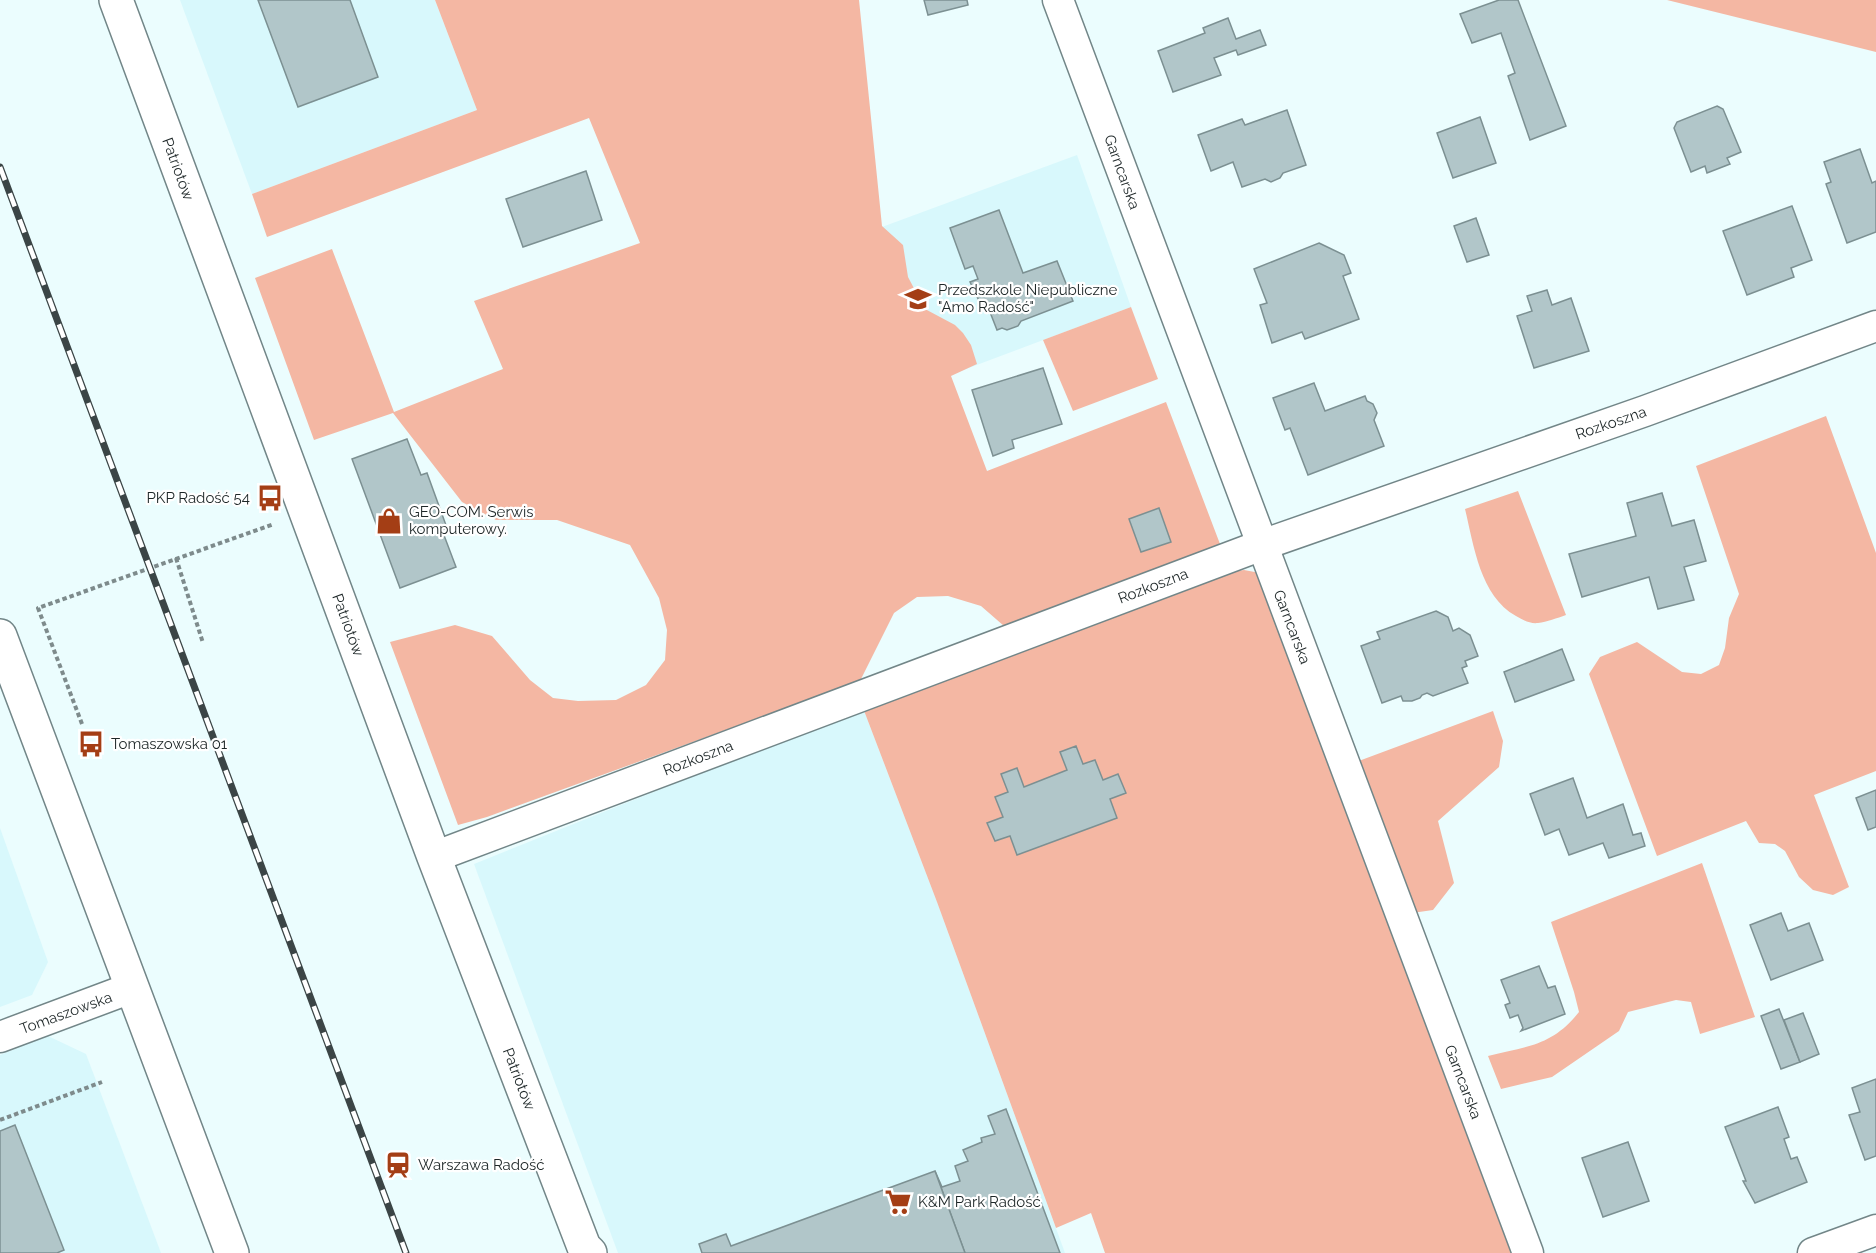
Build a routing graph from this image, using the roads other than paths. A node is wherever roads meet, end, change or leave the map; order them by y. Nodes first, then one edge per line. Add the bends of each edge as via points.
1 (116, 0) edge
2 (1058, 0) edge
3 (1876, 326) edge
4 (1262, 545) junction
5 (0, 636) edge
6 (434, 857) junction
7 (131, 988) junction
8 (0, 1037) edge
9 (1876, 1230) edge
10 (585, 1251) edge
11 (232, 1253) edge
12 (1528, 1253) edge
13 (1813, 1253) edge

1 - 6 main road, Patriotów
2 - 4 street, Garncarska
3 - 4 street, Rozkoszna
4 - 6 street, Rozkoszna
4 - 12 street, Garncarska
5 - 7 main road
6 - 10 main road, Patriotów
7 - 8 street, Tomaszowska
7 - 11 main road
9 - 13 street

